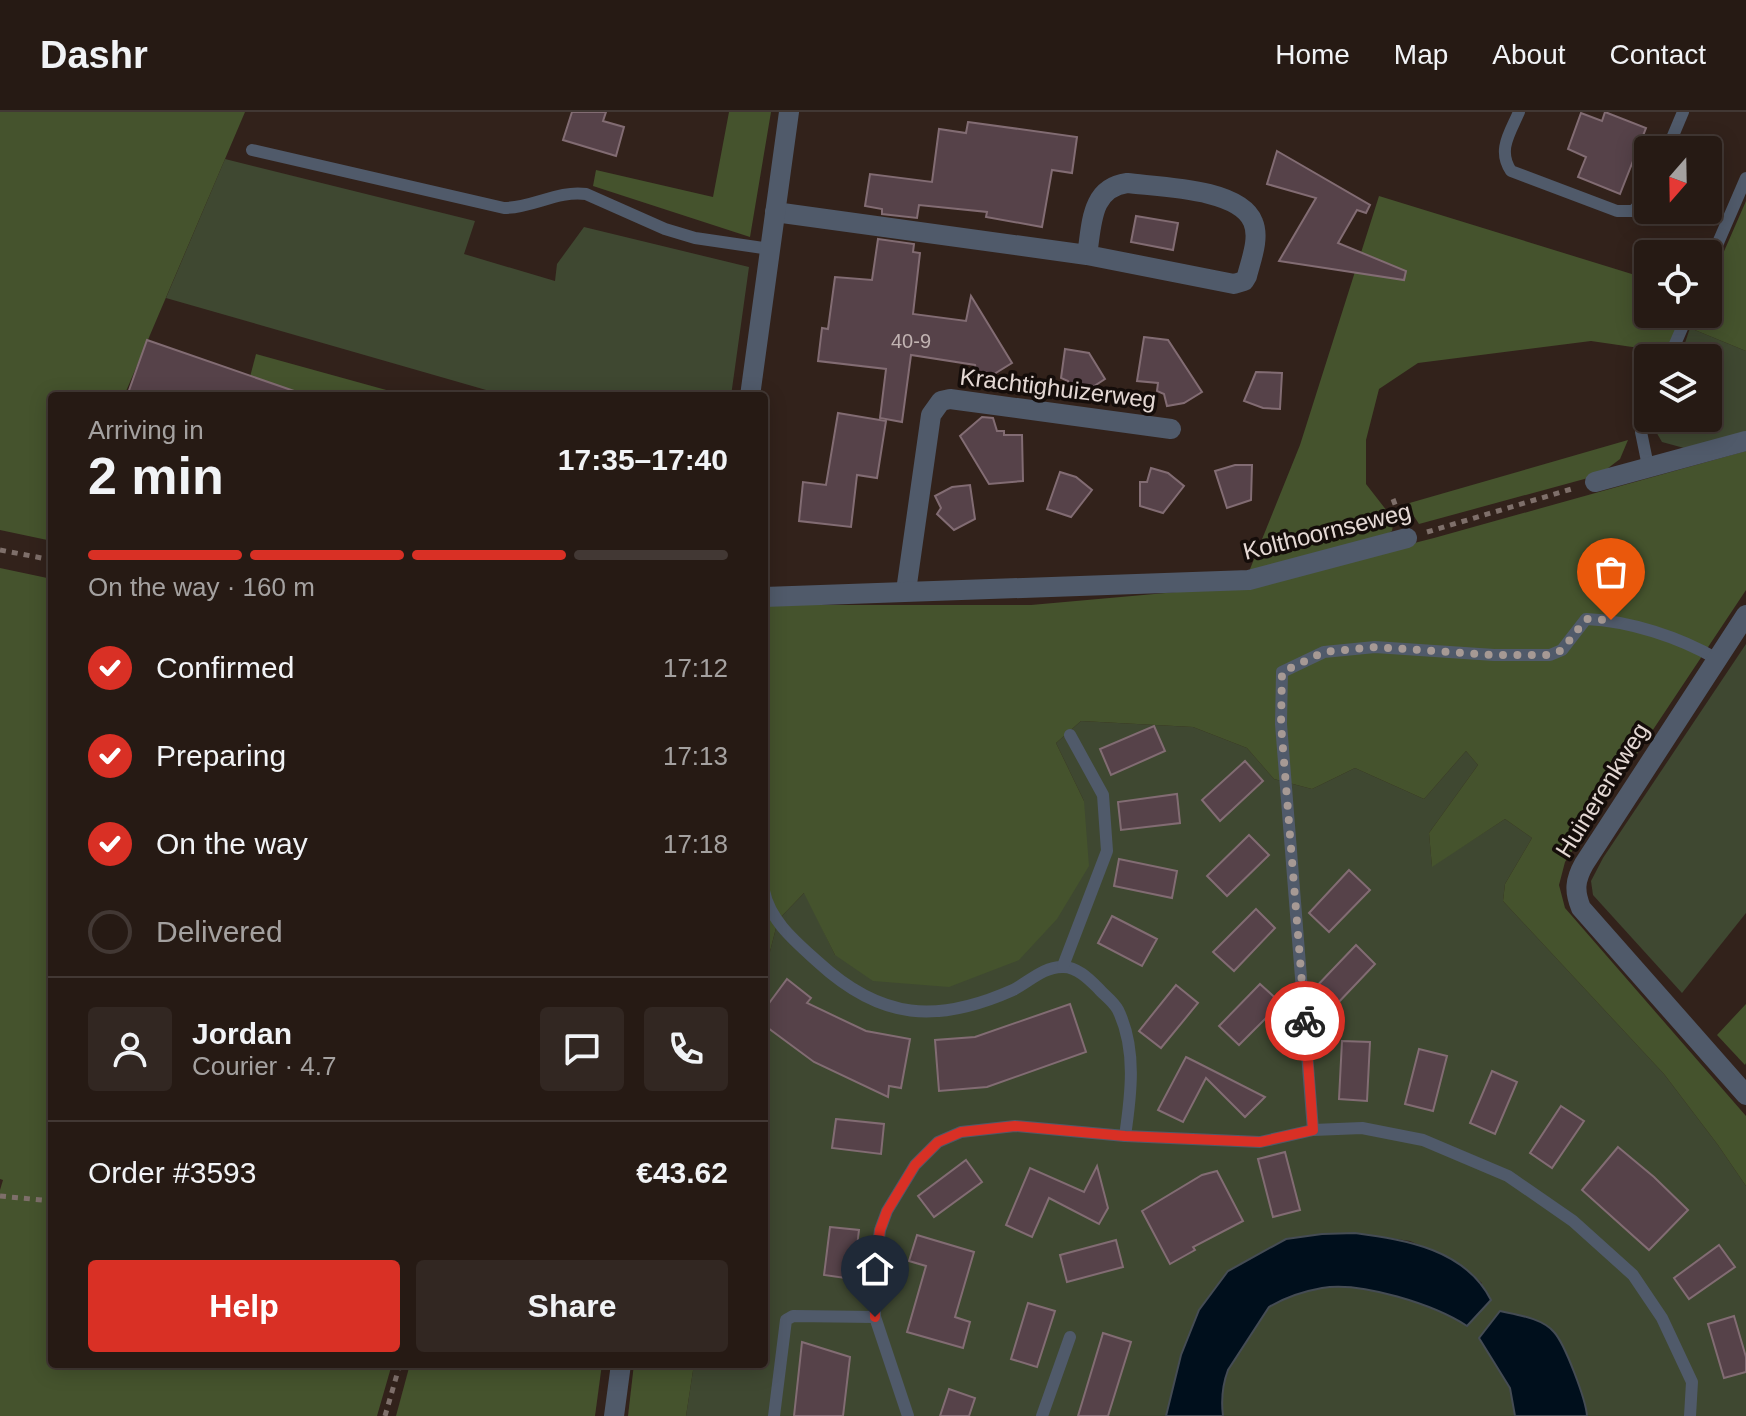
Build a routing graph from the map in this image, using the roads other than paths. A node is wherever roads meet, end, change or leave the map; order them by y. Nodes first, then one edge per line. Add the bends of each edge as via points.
1 (789, 112) edge
2 (1519, 112) edge
3 (1683, 112) edge
4 (1673, 136) edge
5 (252, 150) dead end
6 (1746, 178) edge
7 (1634, 210) edge
8 (775, 212) junction
9 (1719, 240) edge
10 (770, 249) junction
11 (1087, 255) junction
12 (751, 392) edge
13 (1171, 429) dead end
14 (1641, 432) edge
15 (1746, 441) edge
16 (1648, 466) junction
17 (1595, 482) road end
18 (1407, 538) road end
19 (906, 591) junction
20 (768, 597) edge
21 (1746, 615) edge
22 (1717, 659) junction
23 (1070, 735) dead end
24 (768, 905) edge
25 (1063, 966) junction
26 (1746, 1095) edge
27 (1313, 1130) junction
28 (1125, 1136) junction
29 (875, 1317) junction
30 (1070, 1337) dead end
31 (620, 1368) edge
32 (614, 1416) edge
33 (774, 1416) edge
34 (908, 1416) edge
35 (1042, 1416) edge
36 (1690, 1416) edge

1 - 8 street
2 - 7 lane via 1505,147 1504,160 1511,171 1617,211
3 - 4 lane
5 - 10 lane via 504,208 573,192 586,194 680,233
6 - 9 lane
8 - 10 street
8 - 11 street
10 - 12 street
11 - 11 street via 1095,210 1113,185 1213,194 1248,213 1254,223 1256,239 1247,276 1239,284
13 - 19 street, Krachtighuizerweg via 941,401 931,415
14 - 16 lane
15 - 16 street
16 - 17 street
18 - 19 street, Kolthoornseweg via 1249,580
19 - 20 street, Kolthoornseweg
21 - 22 street, Huinerenkweg
22 - 26 street, Huinerenkweg via 1584,864 1575,894 1581,908
22 - 27 lane via 1696,647 1611,620 1586,619 1562,650 1550,655 1375,647 1324,652 1282,672 1281,724
23 - 25 lane via 1103,795 1107,851
24 - 25 lane via 827,971 852,989 910,1013 987,1002
25 - 28 lane via 1087,977 1117,1009 1129,1047 1132,1090
27 - 28 lane via 1260,1142
27 - 36 lane via 1362,1128 1423,1140 1508,1176 1573,1221 1633,1275 1662,1318 1692,1382
28 - 29 lane via 1015,1126 961,1132 938,1142 915,1165 880,1230
29 - 33 lane via 786,1320
29 - 34 lane
30 - 35 lane
31 - 32 street

